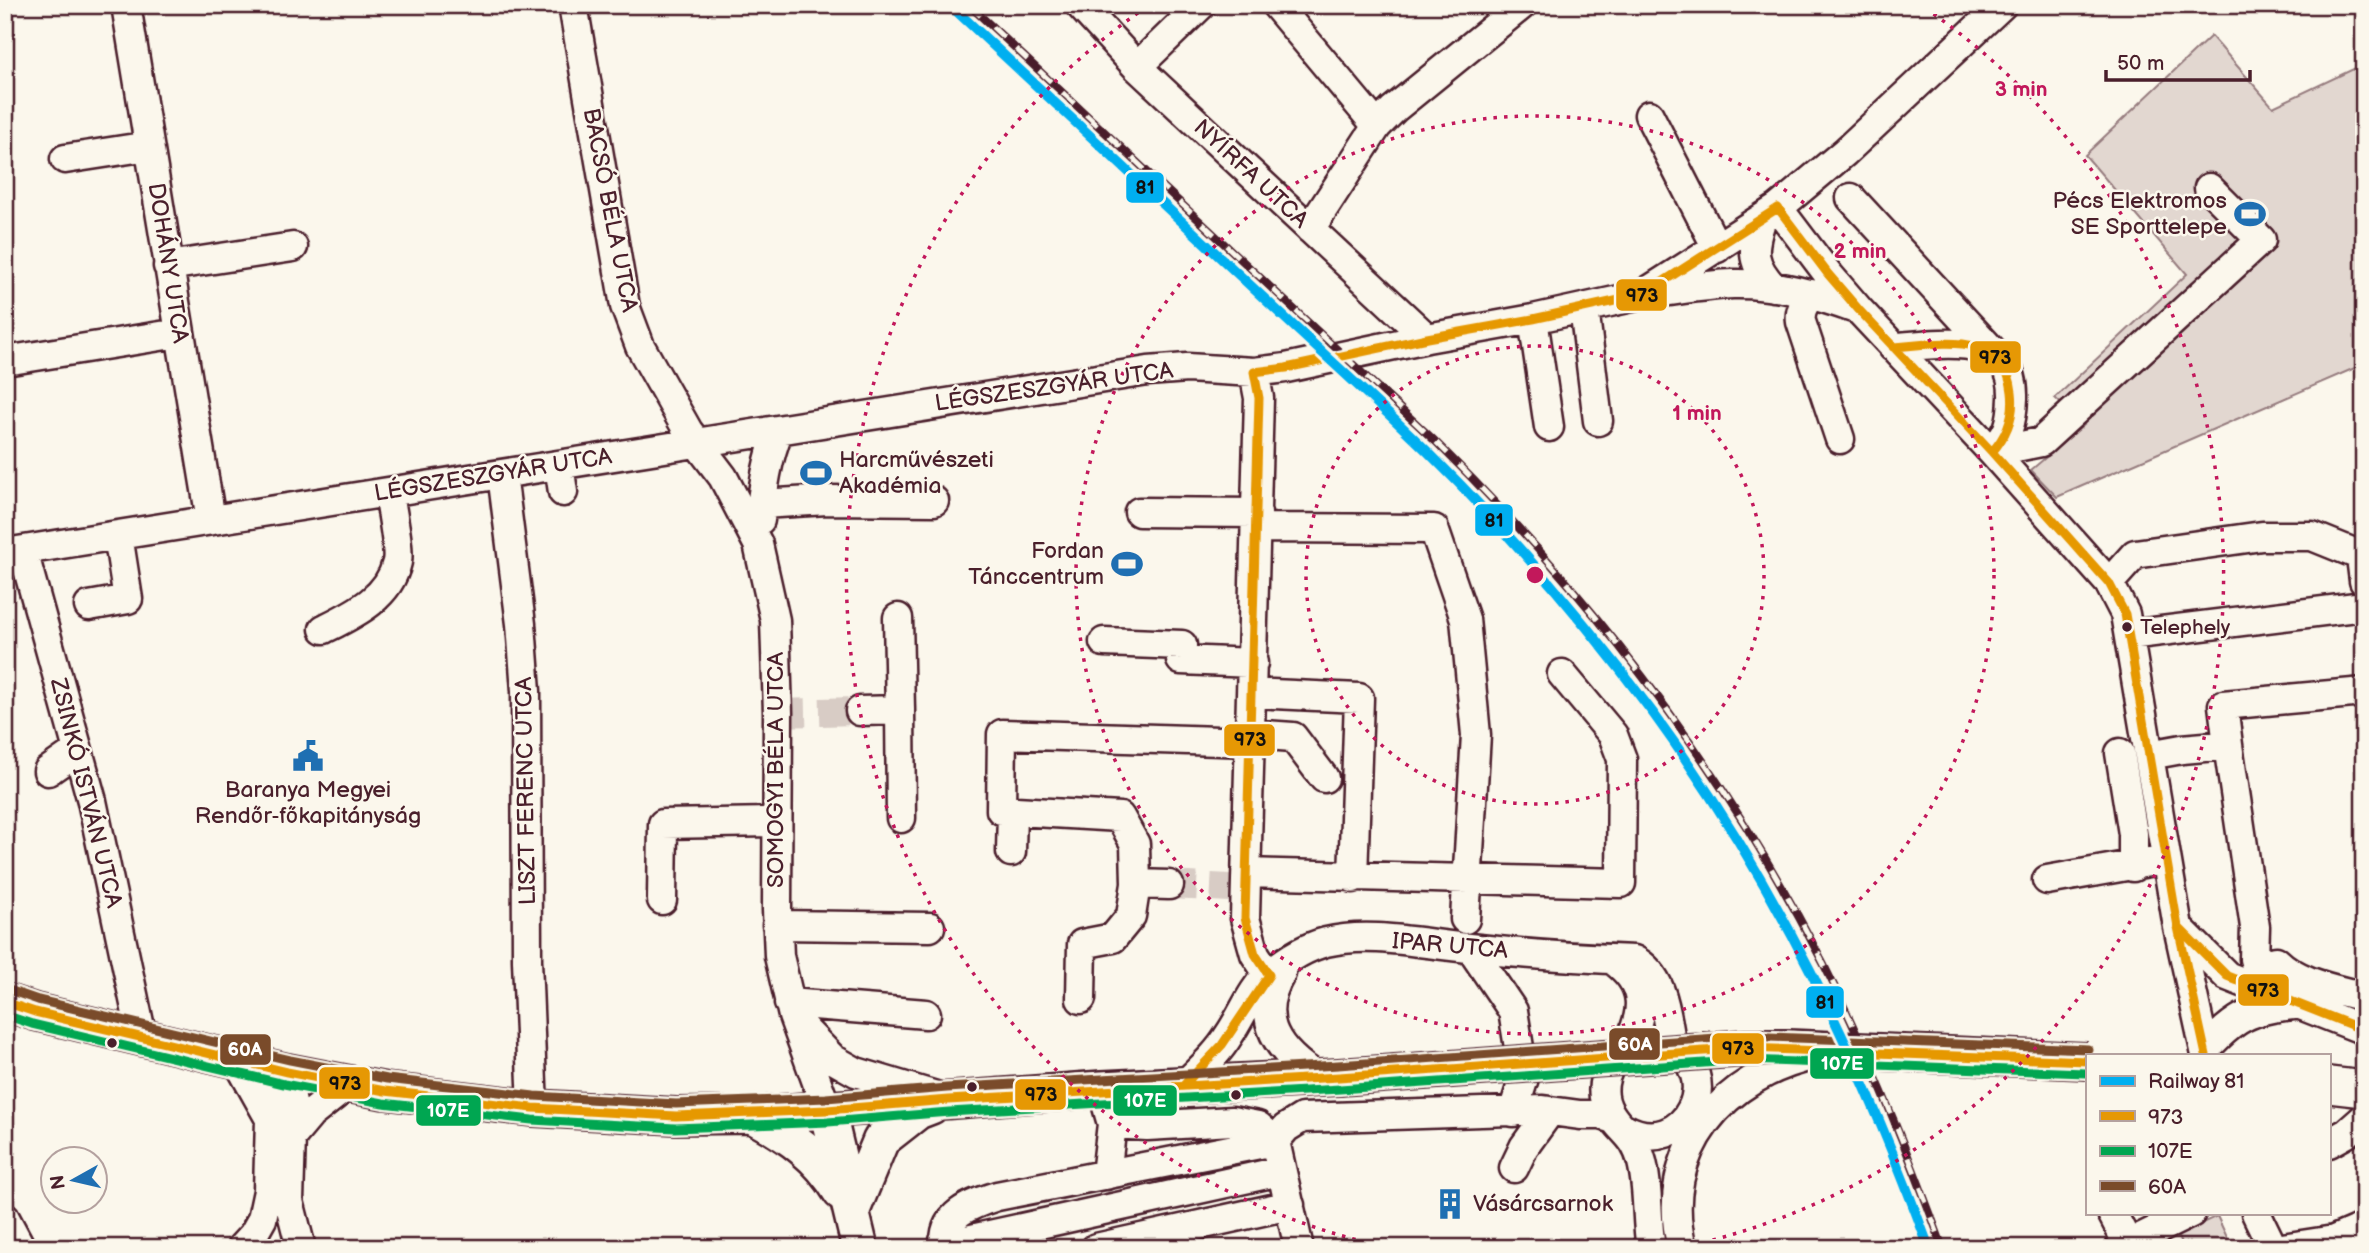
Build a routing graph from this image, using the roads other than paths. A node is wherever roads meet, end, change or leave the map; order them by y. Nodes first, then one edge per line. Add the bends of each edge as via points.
1 (127, 5) edge
2 (573, 5) edge
3 (1080, 5) edge
4 (1200, 5) edge
5 (1276, 5) edge
6 (1522, 5) edge
7 (2002, 5) edge
8 (1137, 67) junction
9 (1649, 115) dead end
10 (1377, 126) junction
11 (149, 146) junction
12 (65, 159) dead end
13 (2208, 188) dead end
14 (1851, 198) dead end
15 (1770, 214) junction
16 (1310, 229) junction
17 (293, 247) dead end
18 (1717, 248) junction
19 (168, 266) junction
20 (1773, 287) junction
21 (1812, 294) junction
22 (1642, 295) junction
23 (1584, 308) junction
24 (1859, 310) junction
25 (1533, 319) junction
26 (179, 333) junction
27 (1427, 338) junction
28 (1894, 347) junction
29 (1998, 357) junction
30 (5, 361) edge
31 (1254, 372) junction
32 (1598, 421) dead end
33 (1549, 427) dead end
34 (779, 429) junction
35 (1840, 439) dead end
36 (696, 442) junction
37 (1992, 452) junction
38 (502, 474) junction
39 (389, 492) junction
40 (934, 501) dead end
41 (762, 504) junction
42 (1139, 512) dead end
43 (211, 520) junction
44 (1257, 521) junction
45 (118, 535) junction
46 (758, 544) junction
47 (14, 552) edge
48 (2363, 565) edge
49 (2109, 583) junction
50 (89, 606) dead end
51 (2364, 606) edge
52 (898, 618) dead end
53 (324, 629) dead end
54 (2129, 635) junction
55 (1104, 642) dead end
56 (1253, 663) junction
57 (1563, 674) dead end
58 (2364, 692) edge
59 (1252, 693) junction
60 (900, 710) junction
61 (860, 711) tunnel mouth
62 (1251, 738) junction
63 (2228, 745) junction
64 (78, 750) junction
65 (2120, 752) dead end
66 (2149, 755) junction
67 (48, 771) dead end
68 (1324, 778) dead end
69 (1012, 811) junction
70 (901, 818) dead end
71 (777, 822) junction
72 (1011, 852) dead end
73 (2166, 859) junction
74 (2133, 867) junction
75 (1353, 878) junction
76 (2047, 880) dead end
77 (1465, 881) junction
78 (1241, 883) junction
79 (1136, 884) junction
80 (1169, 885) tunnel mouth
81 (662, 900) dead end
82 (1465, 919) dead end
83 (777, 925) junction
84 (930, 927) dead end
85 (2178, 927) junction
86 (1471, 949) junction
87 (1613, 960) junction
88 (2256, 964) junction
89 (1279, 967) junction
90 (2269, 993) junction
91 (2364, 998) edge
92 (1081, 999) dead end
93 (2300, 1004) junction
94 (15, 1010) edge
95 (791, 1010) junction
96 (926, 1014) dead end
97 (2364, 1030) edge
98 (142, 1037) junction
99 (1672, 1047) junction
100 (1626, 1048) junction
101 (1837, 1051) junction
102 (2205, 1053) edge
103 (237, 1060) junction
104 (2086, 1061) edge
105 (287, 1072) junction
106 (1329, 1077) junction
107 (1604, 1079) junction
108 (349, 1084) junction
109 (2330, 1085) edge
110 (1183, 1086) junction
111 (1102, 1089) junction
112 (2364, 1089) edge
113 (948, 1100) junction
114 (533, 1108) junction
115 (827, 1110) junction
116 (1546, 1111) junction
117 (1513, 1112) junction
118 (752, 1115) junction
119 (270, 1119) junction
120 (1619, 1123) junction
121 (1112, 1124) junction
122 (1672, 1130) junction
123 (290, 1139) junction
124 (1275, 1141) junction
125 (1514, 1155) dead end
126 (1281, 1171) junction
127 (1106, 1175) junction
128 (268, 1191) junction
129 (1648, 1201) junction
130 (1290, 1205) junction
131 (852, 1210) junction
132 (2112, 1214) edge
133 (2189, 1214) edge
134 (2250, 1214) edge
135 (2256, 1214) edge
136 (5, 1218) edge
137 (2364, 1227) edge
138 (945, 1244) edge
139 (2124, 1246) edge
140 (21, 1248) edge
141 (241, 1248) edge
142 (285, 1248) edge
143 (301, 1248) edge
144 (860, 1248) edge
145 (1096, 1248) edge
146 (1299, 1248) edge
147 (1651, 1248) edge
148 (1682, 1248) edge
149 (2262, 1248) edge
150 (2273, 1248) edge
151 (2282, 1248) edge

1 - 11 street, DOHÁNY UTCA
2 - 36 street, BACSÓ BÉLA UTCA via 625,306 640,345
3 - 8 street, NYÍRFA UTCA
4 - 8 street
5 - 10 street
6 - 10 street
7 - 15 street, LÉGSZESZGYÁR UTCA via 1845,152
8 - 16 street, NYÍRFA UTCA
9 - 18 street
10 - 16 street
11 - 12 street
11 - 19 street, DOHÁNY UTCA
13 - 37 street via 2260,240 2041,442
14 - 29 street
15 - 18 street, LÉGSZESZGYÁR UTCA
15 - 20 street via 1754,255 1759,272
15 - 24 street
16 - 27 street, NYÍRFA UTCA
17 - 19 street
18 - 22 street, LÉGSZESZGYÁR UTCA
19 - 26 street, DOHÁNY UTCA
20 - 21 street
20 - 22 street via 1734,284
21 - 24 street
21 - 35 street via 1801,322
22 - 23 street, LÉGSZESZGYÁR UTCA
23 - 25 street, LÉGSZESZGYÁR UTCA
23 - 32 street
24 - 28 street
25 - 27 street, LÉGSZESZGYÁR UTCA
25 - 33 street
26 - 30 street
26 - 43 street, DOHÁNY UTCA
27 - 31 street, LÉGSZESZGYÁR UTCA
28 - 29 street via 1967,344 1982,346
28 - 37 street
29 - 37 street via 2010,370 2012,411 2008,435
31 - 34 street, LÉGSZESZGYÁR UTCA via 1148,371
31 - 44 street via 1259,398
34 - 36 street, LÉGSZESZGYÁR UTCA
34 - 41 street
36 - 38 street, LÉGSZESZGYÁR UTCA via 555,480
36 - 46 street, SOMOGYI BÉLA UTCA via 723,477
37 - 49 street
38 - 39 street, LÉGSZESZGYÁR UTCA
38 - 114 street, LISZT FERENC UTCA via 526,691 527,960
39 - 43 street, LÉGSZESZGYÁR UTCA
39 - 53 street via 398,560 387,587 360,611
40 - 41 street
41 - 46 street
42 - 44 street
43 - 45 street, LÉGSZESZGYÁR UTCA
44 - 56 street
44 - 77 street via 1434,529 1465,619 1468,643 1476,735
45 - 47 street, LÉGSZESZGYÁR UTCA
45 - 50 street via 128,599
46 - 71 street, SOMOGYI BÉLA UTCA via 775,620
47 - 64 street, ZSINKÓ ISTVÁN UTCA
48 - 49 street via 2312,536 2262,536 2135,554
49 - 54 street via 2125,614
51 - 54 street
52 - 60 street
54 - 66 street
55 - 56 street via 1181,645 1181,660
56 - 59 street
57 - 77 street via 1613,735 1622,759 1621,883
58 - 63 street via 2223,705
59 - 62 street
59 - 75 street via 1359,698
60 - 61 street
60 - 70 street
62 - 68 street via 1293,737
62 - 69 street via 1002,734 1001,810
62 - 78 street
63 - 66 street
63 - 88 street via 2255,926
64 - 67 street
64 - 98 street, ZSINKÓ ISTVÁN UTCA
65 - 74 street via 2133,834
66 - 73 street
69 - 72 street
69 - 79 street via 1120,817 1135,844
71 - 81 street via 663,824
71 - 83 street, SOMOGYI BÉLA UTCA
73 - 74 street
73 - 85 street
74 - 76 street
75 - 77 street
75 - 78 street
77 - 82 street
78 - 89 street via 1255,954
79 - 80 street
79 - 92 street via 1131,916 1113,938 1082,944
83 - 84 street
83 - 95 street, SOMOGYI BÉLA UTCA
85 - 90 street via 2227,976
85 - 102 street
86 - 87 street, IPAR UTCA
86 - 89 street, IPAR UTCA via 1348,939 1324,943
86 - 117 street via 1513,1012 1524,1078
87 - 99 street, IPAR UTCA via 1634,960 1652,975 1662,996
87 - 100 street via 1635,982 1641,1007
88 - 90 street
88 - 91 street via 2276,961 2311,982
89 - 106 street via 1268,1017 1272,1031 1290,1057
89 - 110 street, IPAR UTCA via 1254,992 1211,1059
90 - 93 street
93 - 97 street
93 - 102 street via 2269,1007 2240,1017
94 - 98 main road
95 - 96 street
95 - 113 street via 816,1043 844,1066
95 - 115 street, SOMOGYI BÉLA UTCA
98 - 103 main road
99 - 100 street via 1649,1042
99 - 122 street, IPAR UTCA via 1693,1070 1697,1093 1688,1117
100 - 107 street via 1610,1064
101 - 104 main road, bridge
101 - 106 main road, bridge via 1746,1048
101 - 148 street via 1768,1070 1708,1118 1687,1152 1678,1185 1676,1211
103 - 105 main road
103 - 119 street
105 - 108 main road
105 - 119 street
105 - 123 street via 292,1104
106 - 110 main road
107 - 116 street
107 - 120 street, IPAR UTCA via 1605,1100
108 - 114 main road
108 - 123 street via 311,1114
109 - 112 main road
110 - 111 main road
111 - 113 main road
111 - 121 street
113 - 115 main road
113 - 131 main road via 918,1111 881,1140
114 - 118 main road
115 - 118 main road
115 - 131 main road
116 - 117 street
116 - 120 street via 1601,1115
116 - 125 street
117 - 124 street via 1302,1118
118 - 131 main road via 810,1152 831,1175
119 - 128 street
120 - 122 street via 1647,1136
120 - 129 street, IPAR UTCA via 1640,1154
121 - 124 street via 1232,1121 1258,1126
121 - 127 street
122 - 129 street, IPAR UTCA
123 - 143 street via 289,1201
124 - 126 street
124 - 127 street
126 - 130 street
126 - 138 street
127 - 138 street via 969,1205 949,1223
128 - 141 street via 262,1219
128 - 142 street
129 - 147 street, IPAR UTCA
130 - 145 street
130 - 146 street
131 - 144 main road
132 - 139 street
133 - 139 street
134 - 149 street
135 - 150 street
136 - 140 street
137 - 151 street via 2334,1240

